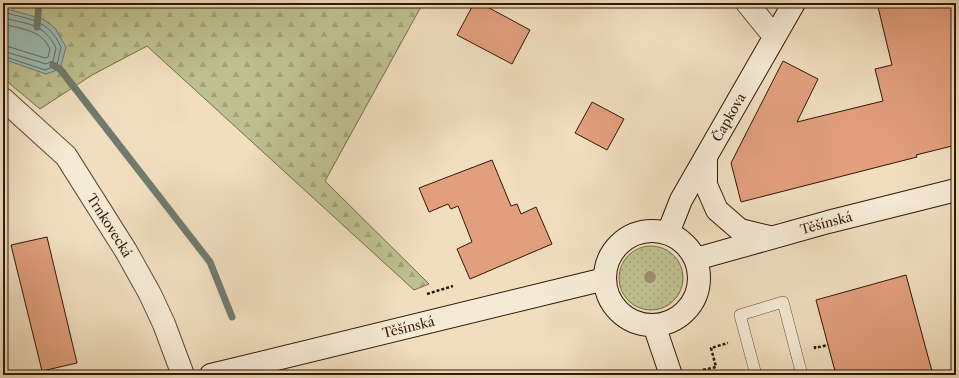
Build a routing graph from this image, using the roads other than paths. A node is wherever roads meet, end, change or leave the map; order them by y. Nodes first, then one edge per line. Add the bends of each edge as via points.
1 (747, 3) edge
2 (794, 3) edge
3 (774, 36) junction
4 (3, 99) edge
5 (706, 156) junction
6 (956, 190) edge
7 (668, 233) junction
8 (771, 237) junction
9 (696, 259) junction
10 (605, 279) junction
11 (654, 325) junction
12 (183, 375) edge
13 (211, 375) edge
14 (670, 375) edge
15 (756, 375) edge
16 (802, 375) edge

1 - 3 main road
2 - 3 main road, Čapkova
3 - 5 main road, Čapkova
4 - 12 main road, Trnkovecká via 66,156 86,186 150,294
5 - 7 main road, Čapkova via 681,200
5 - 8 main road via 706,185 717,210 740,230
6 - 8 main road, Těšínská
7 - 9 main road via 679,238
7 - 10 main road via 653,230 638,233 624,240 614,250 607,264
8 - 9 main road, Těšínská
9 - 11 main road via 700,274 692,304 682,315 669,323
10 - 11 main road via 608,294 615,307 625,317 639,323
10 - 13 main road, Těšínská
11 - 14 main road
15 - 16 lane via 740,316 783,302

